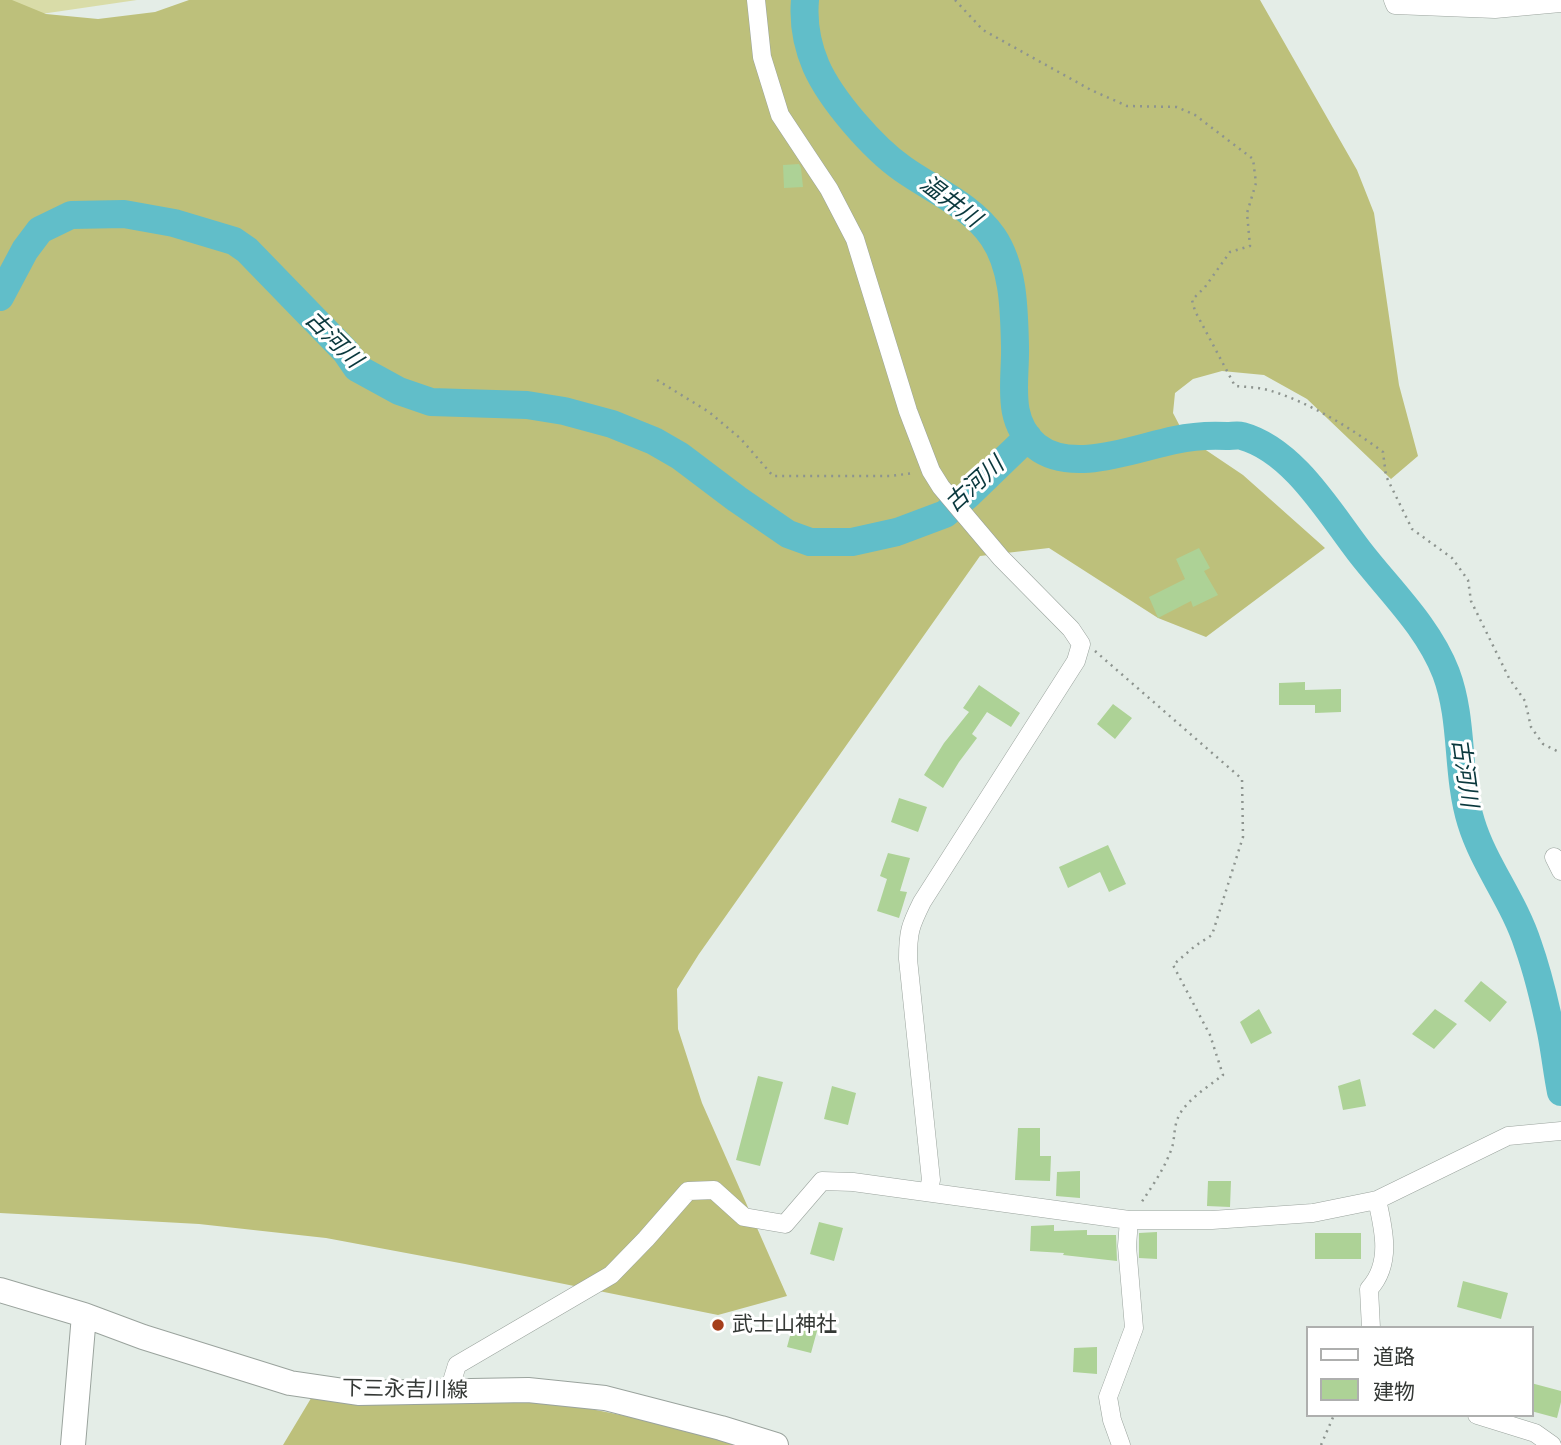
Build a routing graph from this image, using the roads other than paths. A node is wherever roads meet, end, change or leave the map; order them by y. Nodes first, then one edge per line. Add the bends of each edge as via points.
1 (756, 0) edge
2 (1393, 0) edge
3 (1561, 3) edge
4 (1561, 1131) edge
5 (929, 1192) junction
6 (1377, 1200) junction
7 (1129, 1220) junction
8 (0, 1290) edge
9 (84, 1315) junction
10 (1371, 1326) edge
11 (449, 1391) junction
12 (1483, 1417) edge
13 (74, 1445) edge
14 (776, 1445) edge
15 (1121, 1445) edge
16 (1552, 1445) edge

1 - 5 street via 762,57 780,115 855,239 908,411 936,479 1081,644 1076,661 911,923 908,959
2 - 3 street via 1395,5 1495,9
4 - 6 street via 1508,1136
5 - 7 street
5 - 11 street via 822,1181 785,1224 744,1217 714,1190 688,1191 611,1275 457,1365
6 - 7 street via 1313,1213
6 - 10 street via 1385,1234 1383,1261 1369,1289
7 - 15 street via 1134,1328 1108,1397
8 - 9 main road, 下三永吉川線
9 - 11 main road, 下三永吉川線 via 290,1383 358,1393
9 - 13 main road
11 - 14 main road, 下三永吉川線 via 528,1390 605,1398
12 - 16 street via 1535,1433

